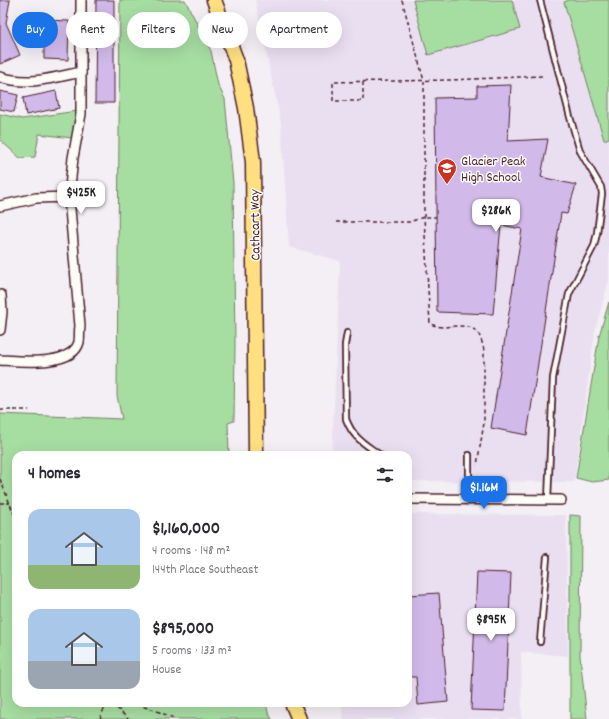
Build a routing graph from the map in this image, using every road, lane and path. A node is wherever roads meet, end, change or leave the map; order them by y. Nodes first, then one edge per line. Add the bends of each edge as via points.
1 (81, 0) edge
2 (214, 0) edge
3 (402, 0) edge
4 (540, 0) edge
5 (81, 72) junction
6 (542, 76) dead end
7 (0, 77) edge
8 (424, 81) junction
9 (363, 82) junction
10 (69, 198) junction
11 (0, 206) edge
12 (424, 217) junction
13 (436, 217) dead end
14 (336, 222) dead end
15 (1, 295) edge
16 (0, 330) edge
17 (347, 334) dead end
18 (0, 360) edge
19 (0, 410) edge
20 (29, 410) dead end
21 (256, 451) edge
22 (375, 451) edge
23 (469, 455) dead end
24 (476, 468) dead end
25 (0, 479) edge
26 (412, 499) edge
27 (469, 500) junction
28 (548, 500) junction
29 (561, 500) dead end
30 (0, 503) edge
31 (10, 503) junction
32 (12, 508) edge
33 (547, 557) dead end
34 (540, 642) dead end
35 (106, 707) edge
36 (116, 707) edge
37 (143, 707) edge
38 (294, 707) edge
39 (100, 719) edge
40 (128, 719) edge
41 (176, 719) edge
42 (299, 719) edge

1 - 5 street
2 - 21 main road, Cathcart Way via 236,60 253,162
3 - 8 path
4 - 28 lane via 580,151 601,187 602,194 594,246 569,294 553,378
5 - 7 street via 26,82
5 - 10 street via 81,114
6 - 8 path
8 - 9 path
8 - 12 path
9 - 9 path via 363,101 332,101 333,82
10 - 11 street via 36,198
10 - 18 street via 80,326 79,342 74,351 63,358
12 - 13 path
12 - 14 path via 409,222
12 - 24 path via 430,324 441,327 466,327 476,331 484,351 484,423
15 - 16 street
17 - 22 lane via 346,419 355,436
19 - 20 path
23 - 27 lane
25 - 31 path
26 - 27 street
27 - 28 street
28 - 29 street
30 - 31 path
31 - 32 path
33 - 34 lane
35 - 39 path
36 - 40 path
37 - 41 path
38 - 42 main road

